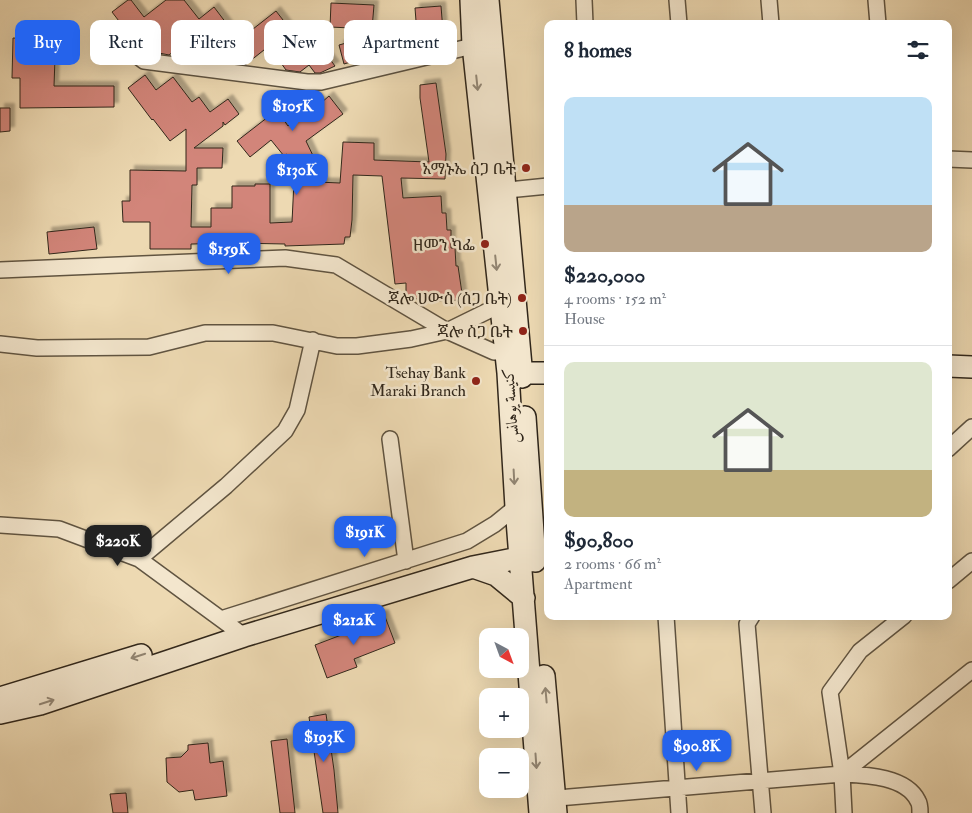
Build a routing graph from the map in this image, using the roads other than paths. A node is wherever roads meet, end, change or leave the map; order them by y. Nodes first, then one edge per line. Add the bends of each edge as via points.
1 (471, 0) edge
2 (488, 0) edge
3 (584, 0) edge
4 (677, 0) edge
5 (769, 0) edge
6 (876, 0) edge
7 (585, 20) edge
8 (679, 20) edge
9 (771, 20) edge
10 (878, 20) edge
11 (482, 44) junction
12 (161, 63) edge
13 (952, 159) edge
14 (972, 160) edge
15 (544, 186) edge
16 (496, 191) junction
17 (0, 270) edge
18 (508, 305) junction
19 (447, 331) junction
20 (313, 340) junction
21 (0, 344) edge
22 (514, 362) junction
23 (952, 366) edge
24 (972, 367) edge
25 (544, 373) edge
26 (972, 427) edge
27 (390, 439) dead end
28 (952, 445) edge
29 (516, 507) junction
30 (0, 524) edge
31 (527, 548) junction
32 (140, 559) junction
33 (406, 561) junction
34 (972, 561) edge
35 (473, 567) junction
36 (952, 578) edge
37 (524, 598) junction
38 (666, 620) edge
39 (750, 620) edge
40 (899, 620) edge
41 (231, 627) junction
42 (972, 670) edge
43 (0, 698) edge
44 (0, 713) edge
45 (842, 774) junction
46 (761, 780) junction
47 (678, 788) junction
48 (547, 806) edge
49 (679, 813) edge
50 (764, 813) edge
51 (844, 813) edge
52 (920, 813) edge

1 - 11 street
2 - 11 street
3 - 7 street
4 - 8 street
5 - 9 street
6 - 10 street
11 - 12 street via 322,82
11 - 16 street
13 - 14 street
15 - 16 street
16 - 18 street
17 - 19 street via 286,258 336,266
18 - 19 street
18 - 22 street
19 - 20 street via 357,346 337,346
19 - 22 street
20 - 21 street via 273,333 204,333 149,347 37,348
20 - 32 street via 297,410 285,431
22 - 25 street
22 -> 29 street, كنيسة يوهانس
22 - 31 street
23 - 24 street
26 - 28 street
27 - 33 street
29 - 31 street, كنيسة يوهانس
29 - 33 street via 467,541
30 - 32 street via 59,529
31 - 35 street
31 - 37 street, كنيسة يوهانس
31 - 41 street
48 -> 31 street
32 - 41 street
33 - 41 street
34 - 36 street
35 - 37 street via 496,575
35 - 41 street
37 -> 48 street, كنيسة يوهانس
38 - 47 street
39 - 46 street via 747,624
40 - 45 street via 860,652 830,692
41 -> 43 street
44 -> 41 street via 40,704
42 - 45 street
45 - 46 street
45 - 51 street
45 - 52 street via 870,775 904,786 918,801
46 - 47 street
46 - 50 street
47 - 48 street
47 - 49 street

